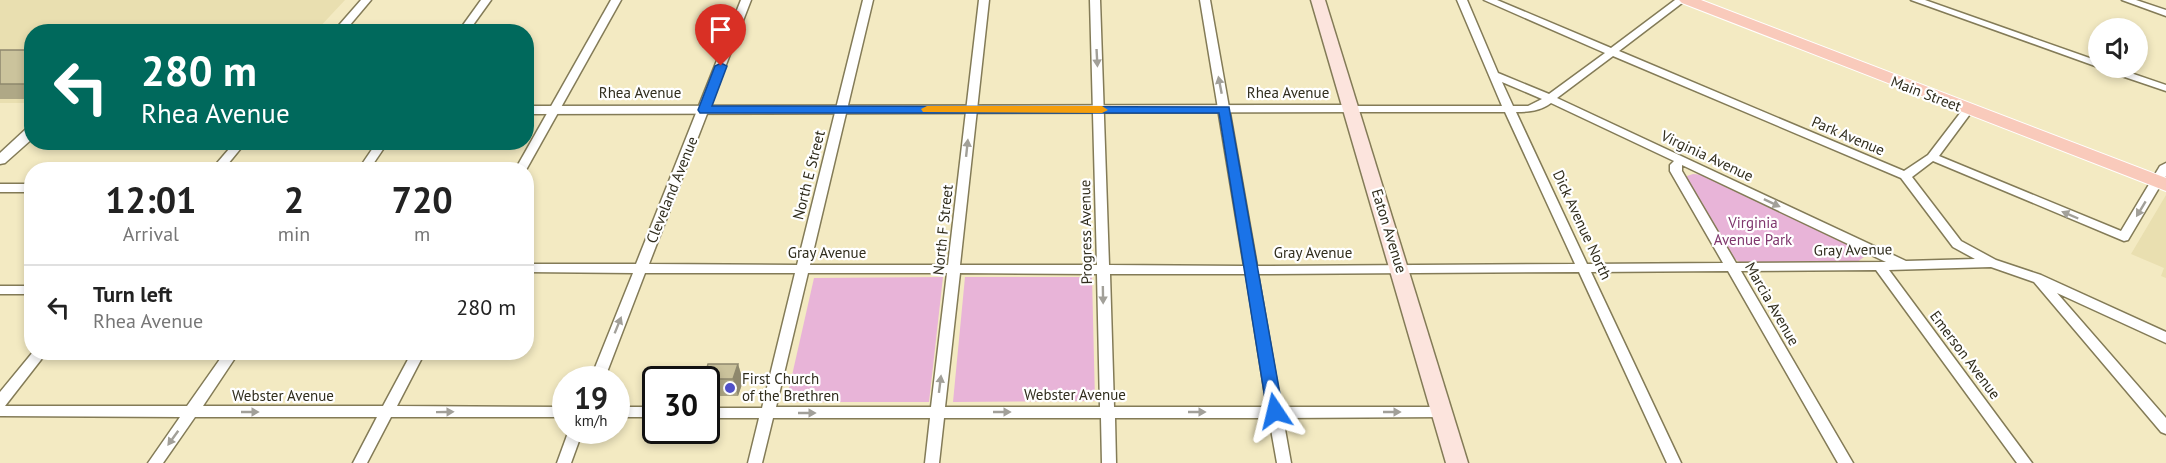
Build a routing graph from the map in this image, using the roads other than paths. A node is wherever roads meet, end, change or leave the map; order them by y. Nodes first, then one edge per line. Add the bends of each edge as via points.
1 (366, 0) edge
2 (486, 0) edge
3 (616, 0) edge
4 (746, 0) edge
5 (868, 0) edge
6 (984, 0) edge
7 (1095, 0) edge
8 (1204, 0) edge
9 (1318, 0) edge
10 (1462, 0) edge
11 (1489, 0) edge
12 (1681, 0) edge
13 (1687, 0) edge
14 (1916, 0) edge
15 (2127, 0) edge
16 (2166, 13) edge
17 (345, 24) edge
18 (469, 24) edge
19 (1612, 52) junction
20 (2088, 60) edge
21 (1495, 75) junction
22 (2137, 78) edge
23 (2166, 88) edge
24 (1549, 98) junction
25 (1225, 109) junction
26 (1352, 109) junction
27 (1509, 109) junction
28 (534, 110) edge
29 (555, 110) junction
30 (704, 110) junction
31 (842, 110) junction
32 (972, 110) junction
33 (1100, 110) junction
34 (1968, 110) junction
35 (24, 138) edge
36 (534, 146) edge
37 (234, 150) edge
38 (1932, 157) junction
39 (0, 160) edge
40 (1681, 160) junction
41 (223, 162) edge
42 (2166, 166) edge
43 (1905, 176) junction
44 (2162, 183) edge
45 (0, 188) edge
46 (24, 188) edge
47 (1992, 263) junction
48 (1879, 266) junction
49 (1906, 266) junction
50 (1583, 267) junction
51 (1731, 267) junction
52 (534, 268) edge
53 (641, 269) junction
54 (954, 269) junction
55 (1400, 269) junction
56 (802, 270) junction
57 (1103, 270) junction
58 (1251, 270) junction
59 (2037, 278) junction
60 (0, 290) edge
61 (24, 290) edge
62 (2166, 338) edge
63 (34, 360) edge
64 (228, 360) edge
65 (415, 360) edge
66 (603, 366) edge
67 (0, 402) edge
68 (0, 411) edge
69 (1275, 411) junction
70 (552, 412) edge
71 (937, 412) junction
72 (1106, 412) junction
73 (1443, 412) junction
74 (192, 413) junction
75 (387, 413) junction
76 (720, 413) edge
77 (768, 413) junction
78 (2166, 428) edge
79 (571, 444) edge
80 (155, 463) edge
81 (360, 463) edge
82 (564, 463) edge
83 (755, 463) edge
84 (932, 463) edge
85 (1109, 463) edge
86 (1284, 463) edge
87 (1457, 463) edge
88 (1674, 463) edge
89 (1846, 463) edge
90 (2025, 463) edge

1 - 17 street
2 - 18 street
3 - 29 street
4 - 30 street, Cleveland Avenue
5 - 31 street, North E Street
6 - 32 street, North F Street
7 -> 33 street, Progress Avenue
25 -> 8 street
9 - 26 main road, Eaton Avenue
10 - 21 street, Dick Avenue North
11 - 19 street, Park Avenue
12 - 19 street, Rhea Avenue
13 - 34 main road, Main Street
14 - 20 street
15 - 16 street
19 - 24 street, Rhea Avenue
19 - 43 street, Park Avenue
21 - 24 street, Virginia Avenue
21 - 27 street, Dick Avenue North
22 - 23 street
24 - 27 street, Rhea Avenue via 1530,109
24 - 40 street, Virginia Avenue
25 - 26 street, Rhea Avenue
25 - 33 street, Rhea Avenue
25 - 58 street
26 - 27 street, Rhea Avenue
26 - 55 main road, Eaton Avenue
27 - 50 street, Dick Avenue North
28 - 29 street, Rhea Avenue
29 - 30 street, Rhea Avenue
29 - 36 street
30 - 31 street, Rhea Avenue
30 - 53 street, Cleveland Avenue
31 - 32 street, Rhea Avenue
31 - 56 street, North E Street
32 - 33 street, Rhea Avenue
54 -> 32 street, North F Street
33 - 57 street, Progress Avenue
34 - 38 street
34 - 44 main road, Main Street
35 - 39 street
37 - 41 street
38 - 43 street
44 -> 38 street via 2124,237
40 -> 49 street, Virginia Avenue
40 - 51 street, Marcia Avenue via 1676,171
42 - 44 street
43 - 47 street, Park Avenue via 1958,244
45 - 46 street
47 - 49 street, Gray Avenue
47 - 59 street, Park Avenue
48 - 49 street, Gray Avenue
48 - 51 street, Gray Avenue
48 - 90 street, Emerson Avenue
50 - 51 street, Gray Avenue
50 - 55 street, Gray Avenue
50 - 88 street, Dick Avenue North
51 - 89 street, Marcia Avenue
52 - 53 street, Gray Avenue
53 - 56 street, Gray Avenue
66 -> 53 street, Cleveland Avenue
54 - 56 street, Gray Avenue
54 - 57 street, Gray Avenue
71 -> 54 street, North F Street
55 - 58 street, Gray Avenue
55 - 73 main road, Eaton Avenue
56 - 77 street, North E Street
57 - 58 street, Gray Avenue
57 -> 72 street, Progress Avenue
58 - 69 street
59 - 62 street, Park Avenue
59 - 78 street
60 - 61 street
63 - 67 street
64 - 74 street
65 - 75 street
68 - 74 street, Webster Avenue
72 -> 69 street, Webster Avenue
69 -> 73 street, Webster Avenue
69 - 86 street
75 -> 70 street, Webster Avenue
71 -> 72 street, Webster Avenue
77 -> 71 street, Webster Avenue
71 - 84 street, North F Street
72 - 85 street, Progress Avenue
73 - 87 main road, Eaton Avenue
74 -> 75 street, Webster Avenue
74 -> 80 street
75 - 81 street
76 - 77 street, Webster Avenue
77 - 83 street, North E Street
79 - 82 street

